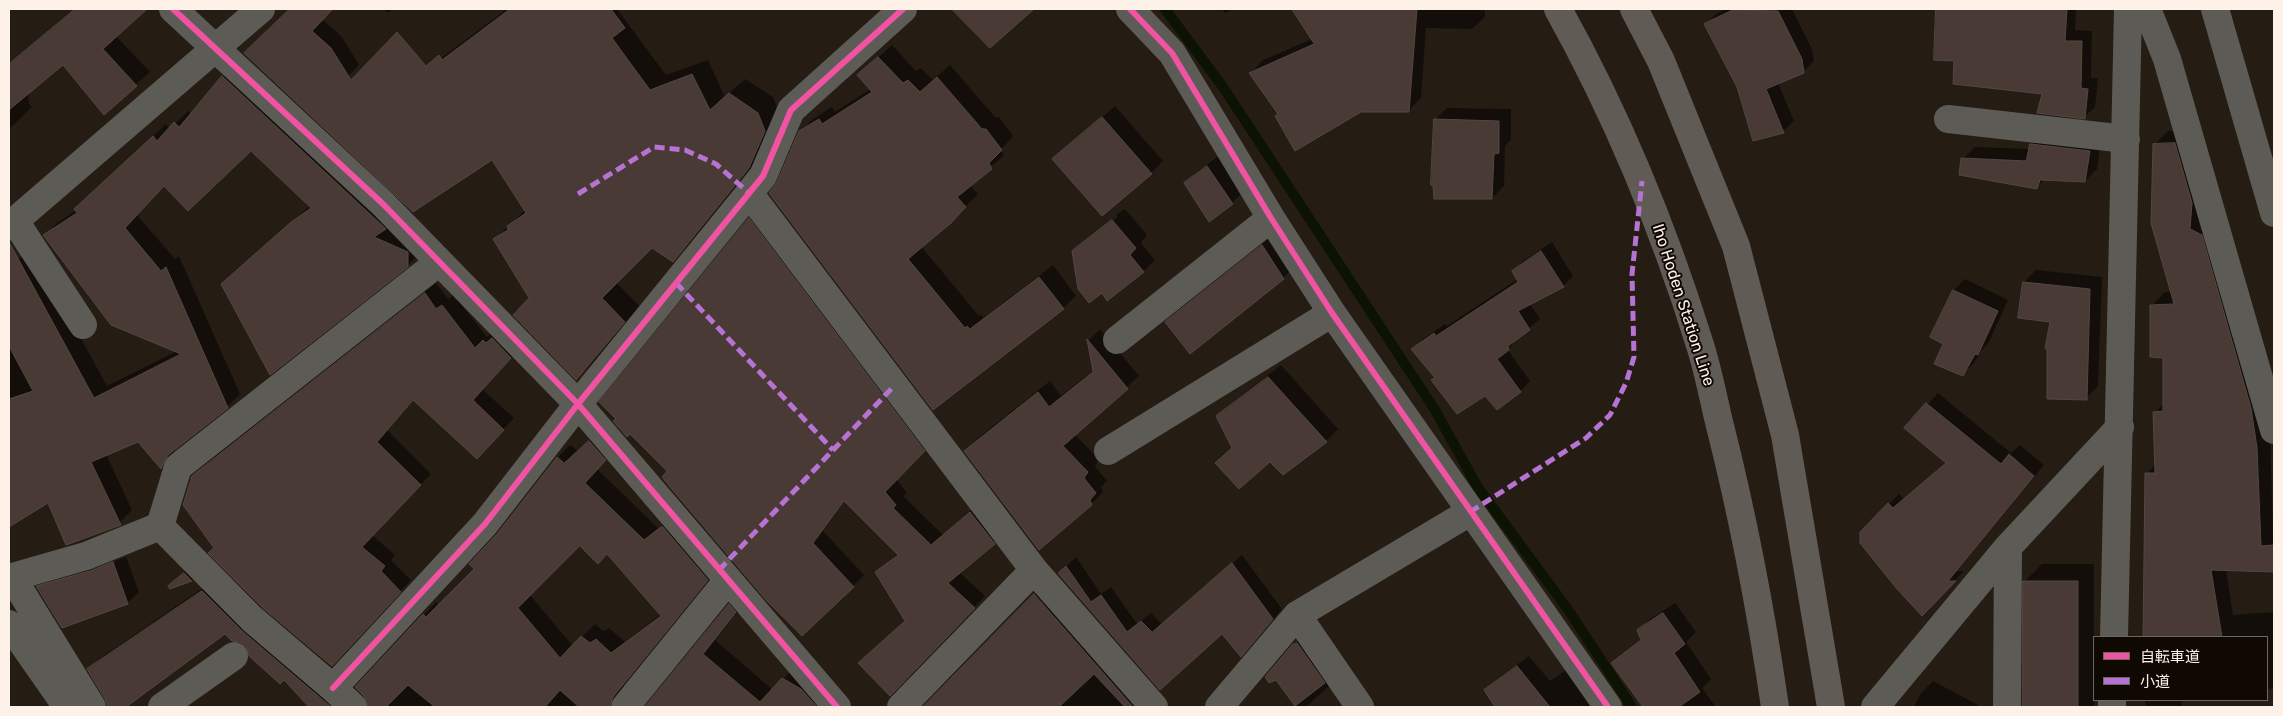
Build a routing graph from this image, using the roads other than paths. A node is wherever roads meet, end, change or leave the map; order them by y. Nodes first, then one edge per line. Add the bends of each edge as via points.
1 (173, 9) edge
2 (261, 9) edge
3 (903, 9) edge
4 (1130, 9) edge
5 (1558, 9) edge
6 (1634, 9) edge
7 (2128, 9) edge
8 (2147, 9) edge
9 (2215, 9) edge
10 (216, 49) junction
11 (1948, 119) dead end
12 (2126, 139) junction
13 (749, 193) junction
14 (2274, 212) edge
15 (1271, 218) junction
16 (12, 223) edge
17 (439, 262) junction
18 (1332, 313) junction
19 (83, 326) dead end
20 (1117, 340) dead end
21 (578, 404) junction
22 (2120, 427) junction
23 (2274, 430) edge
24 (1108, 451) dead end
25 (1470, 512) junction
26 (160, 526) junction
27 (2008, 547) junction
28 (1034, 570) junction
29 (10, 577) edge
30 (728, 580) junction
31 (1297, 614) junction
32 (9, 624) edge
33 (2114, 636) edge
34 (234, 656) dead end
35 (333, 688) junction
36 (67, 707) edge
37 (92, 707) edge
38 (162, 707) edge
39 (353, 707) edge
40 (625, 707) edge
41 (837, 707) edge
42 (901, 707) edge
43 (1154, 707) edge
44 (1219, 707) edge
45 (1360, 707) edge
46 (1608, 707) edge
47 (1775, 707) edge
48 (1831, 707) edge
49 (1875, 707) edge
50 (2007, 707) edge

1 - 10 street
2 - 10 street
3 - 13 street via 791,110 763,176
4 - 15 street via 1172,53
5 - 47 main road, Iho Hoden Station Line via 1590,67 1642,181 1700,346 1736,487
6 - 48 main road via 1661,61 1736,246 1785,435
7 - 12 street
8 - 23 street via 2167,59
9 - 14 street
10 - 16 street
10 - 17 street via 383,204
11 - 12 street
12 - 22 street
13 - 21 street
13 - 28 street
15 - 18 street
15 - 20 street
16 - 19 street
17 - 21 street
17 - 26 street via 178,467
18 - 24 street
18 - 25 street
21 - 30 street
21 - 35 street via 485,524
22 - 27 street
22 - 33 street
25 - 31 street
25 - 46 street
26 - 29 street via 86,556
26 - 35 street via 252,619
27 - 49 street
27 - 50 street
28 - 42 street
28 - 43 street
29 - 37 street
30 - 40 street
30 - 41 street
31 - 44 street
31 - 45 street
32 - 36 street
34 - 38 street
35 - 39 street

